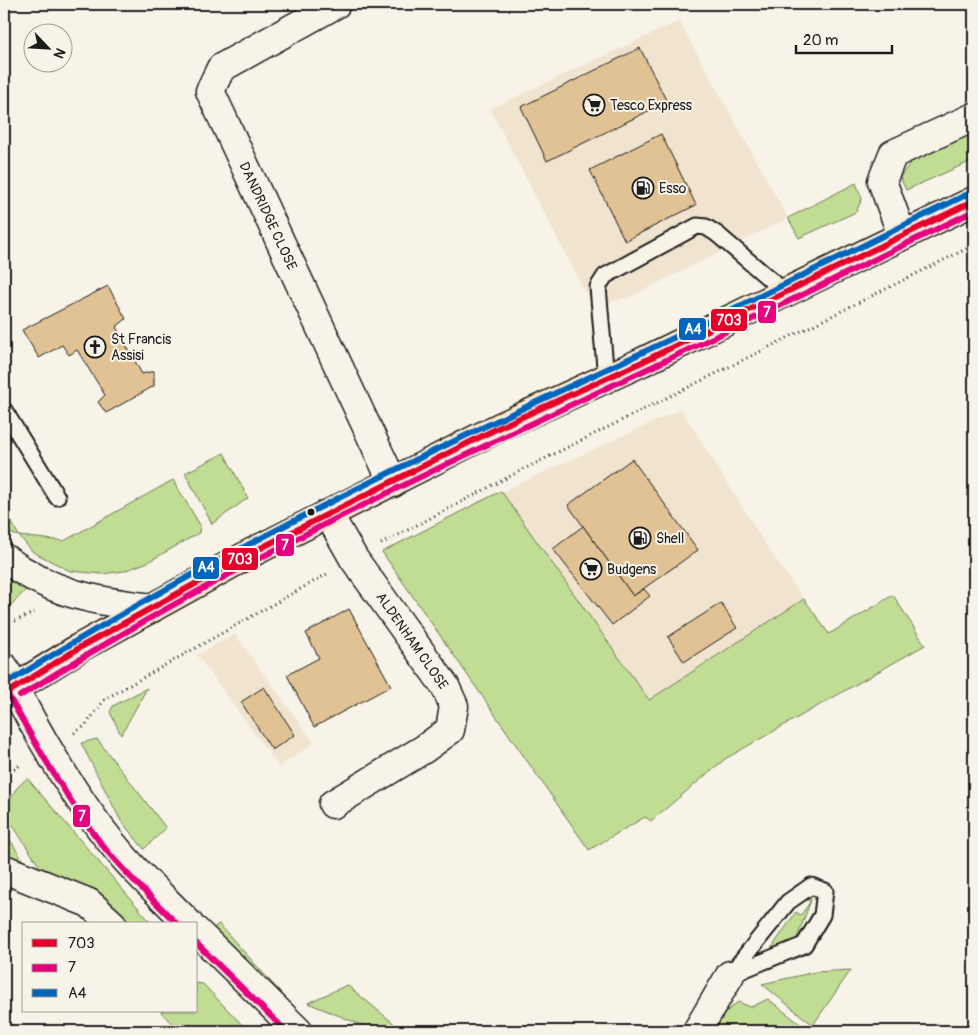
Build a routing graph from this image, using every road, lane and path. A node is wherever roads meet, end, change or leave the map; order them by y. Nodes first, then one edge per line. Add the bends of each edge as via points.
1 (336, 4) edge
2 (974, 117) edge
3 (974, 201) edge
4 (902, 235) junction
5 (974, 245) edge
6 (786, 293) junction
7 (606, 379) junction
8 (4, 410) edge
9 (393, 483) junction
10 (57, 497) dead end
11 (330, 515) junction
12 (4, 558) edge
13 (354, 559) junction
14 (152, 608) junction
15 (37, 612) dead end
16 (15, 621) dead end
17 (7, 684) edge
18 (85, 726) dead end
19 (14, 769) dead end
20 (4, 770) edge
21 (333, 804) dead end
22 (4, 869) edge
23 (110, 922) edge
24 (186, 922) edge
25 (198, 934) edge
26 (730, 975) junction
27 (298, 1031) edge
28 (698, 1031) edge

1 - 9 street, DANDRIDGE CLOSE via 221,68 210,91
2 - 4 street via 892,154 882,181
3 - 4 main road
4 - 6 main road
5 - 13 path via 528,466
6 - 7 main road
6 - 7 lane via 717,234 697,226 605,276 598,287
7 - 9 main road via 500,427
8 - 10 lane
9 - 11 main road
11 - 13 street, ALDENHAM CLOSE
11 - 14 main road via 253,552
12 - 14 street via 23,573 49,586 96,602
13 - 18 path via 105,699
13 - 21 street, ALDENHAM CLOSE via 445,686 454,706 450,730
14 - 17 main road
15 - 16 path
17 - 24 street via 95,820 127,861
19 - 20 path
22 - 23 street via 89,902
25 - 27 street
26 - 26 lane via 804,945 822,914 825,890 811,886 788,902
26 - 28 street

